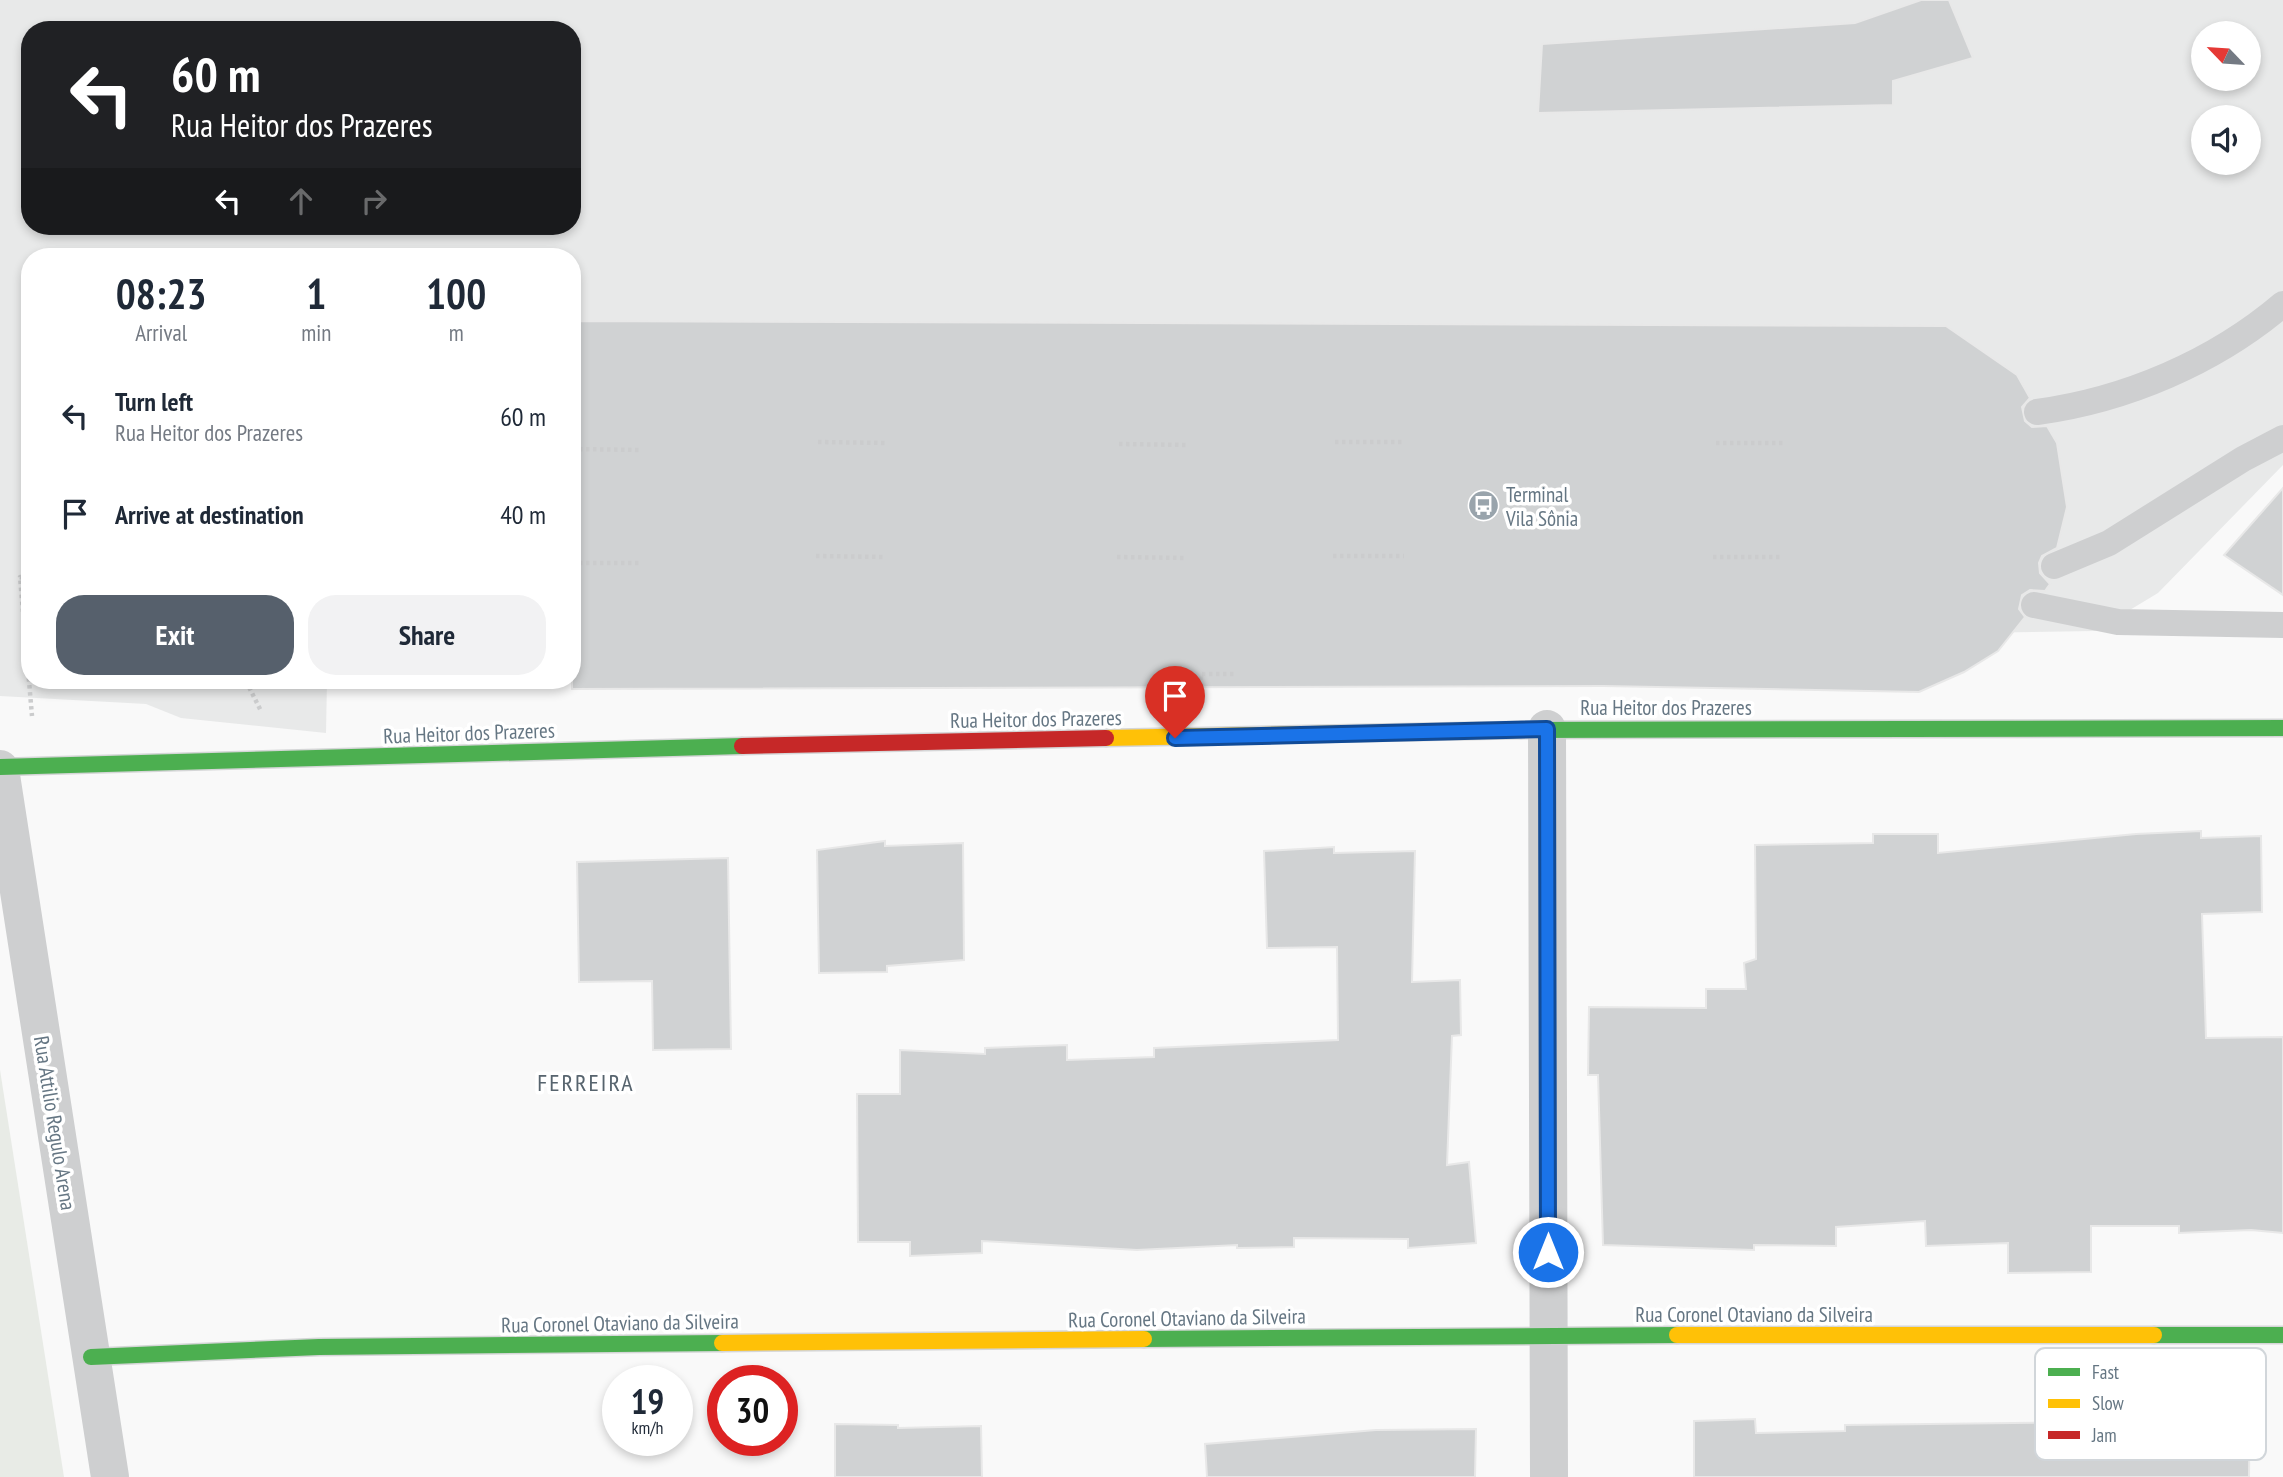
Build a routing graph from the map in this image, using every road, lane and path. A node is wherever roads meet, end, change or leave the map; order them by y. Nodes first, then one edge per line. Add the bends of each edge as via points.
1 (2283, 304) edge
2 (2037, 412) dead end
3 (2283, 438) edge
4 (818, 442) dead end
5 (1335, 442) dead end
6 (1405, 442) dead end
7 (887, 443) dead end
8 (1716, 443) dead end
9 (1785, 443) dead end
10 (1119, 444) dead end
11 (1189, 445) dead end
12 (581, 449) edge
13 (640, 450) dead end
14 (816, 556) dead end
15 (1333, 556) dead end
16 (1404, 556) dead end
17 (1713, 556) dead end
18 (886, 557) dead end
19 (1117, 557) dead end
20 (1783, 557) dead end
21 (1187, 558) dead end
22 (581, 563) edge
23 (639, 563) dead end
24 (2054, 566) dead end
25 (21, 577) edge
26 (2034, 605) dead end
27 (2283, 625) edge
28 (1201, 674) dead end
29 (1237, 674) dead end
30 (2283, 728) edge
31 (1547, 729) junction
32 (12, 768) edge
33 (1548, 1335) junction
34 (2283, 1335) edge
35 (91, 1357) junction
36 (110, 1477) edge
37 (1549, 1477) edge

1 - 2 lane via 2256,327 2198,361 2127,392
3 - 24 lane via 2109,543
4 - 7 path
5 - 6 path
8 - 9 path
10 - 11 path
12 - 13 path
14 - 18 path
15 - 16 path
17 - 20 path
19 - 21 path
22 - 23 path
25 - 32 path
26 - 27 lane via 2118,622
28 - 29 path
30 - 31 street, Rua Heitor dos Prazeres
31 - 32 street, Rua Heitor dos Prazeres via 769,745
31 - 33 street
32 - 35 street, Rua Attilio Regulo Arena
33 - 34 street, Rua Coronel Otaviano da Silveira
33 - 35 street, Rua Coronel Otaviano da Silveira via 319,1347
33 - 37 street
35 - 36 street, Rua Attilio Regulo Arena

